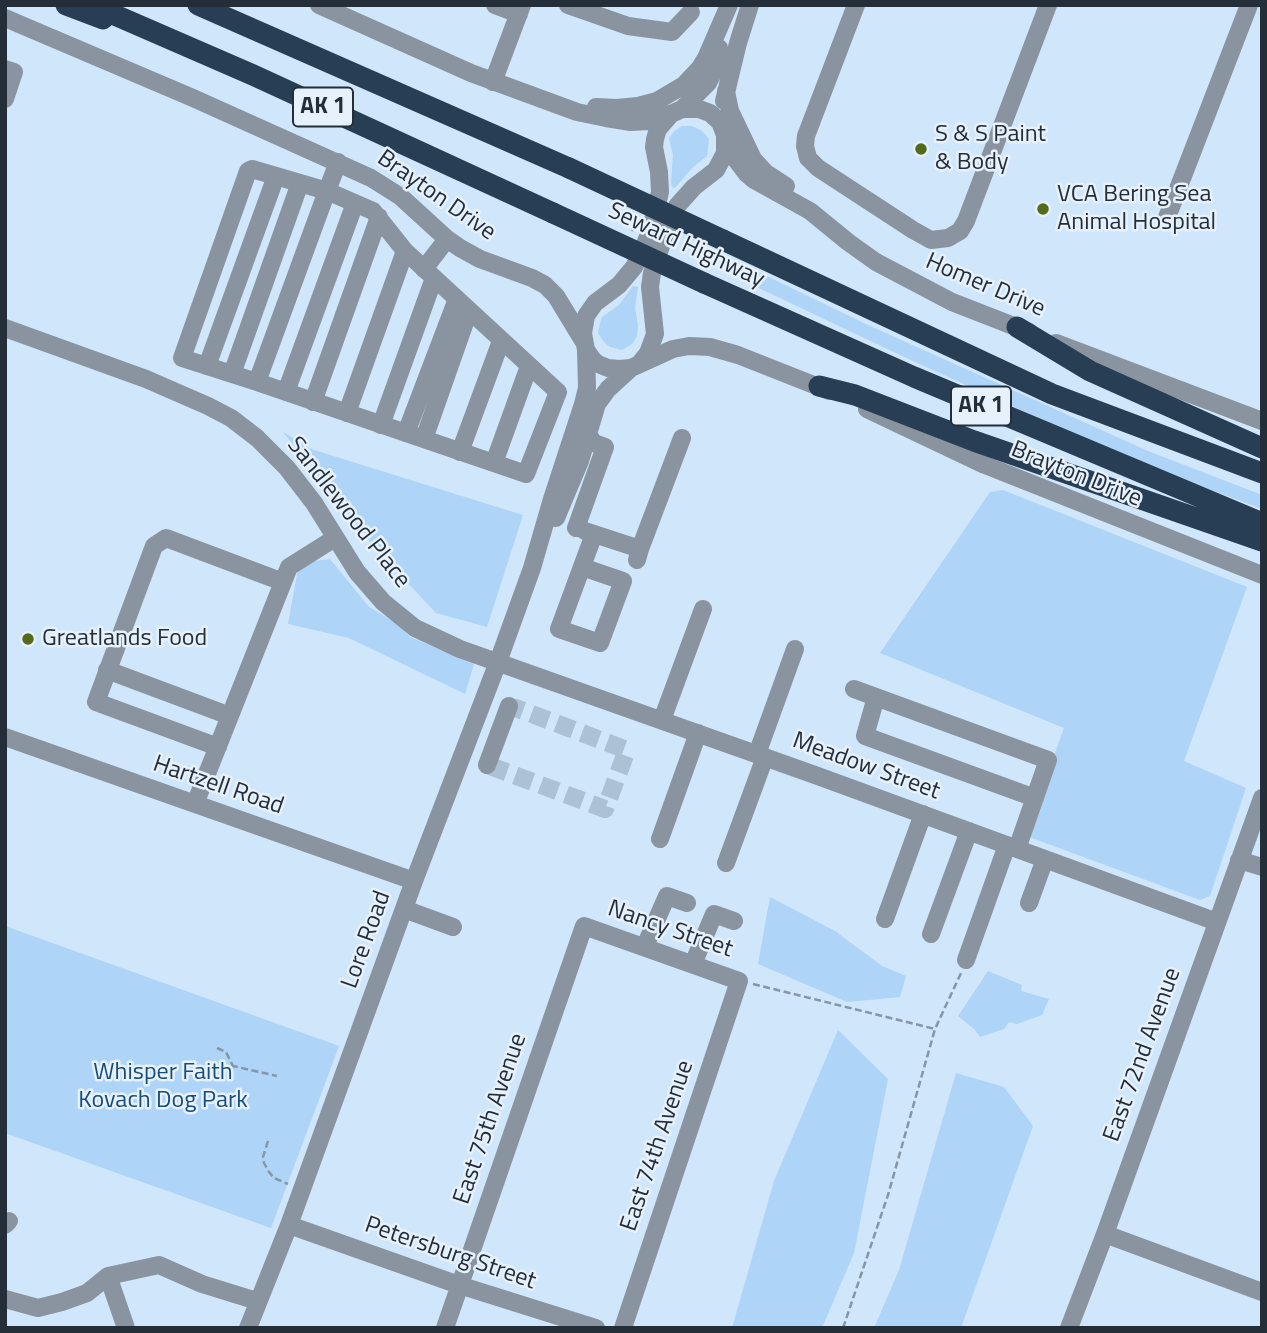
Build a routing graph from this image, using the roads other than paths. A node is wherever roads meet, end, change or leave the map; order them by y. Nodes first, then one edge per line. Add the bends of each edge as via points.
1 (66, 5) edge
2 (92, 5) edge
3 (198, 5) edge
4 (319, 5) edge
5 (495, 5) edge
6 (568, 5) edge
7 (730, 5) edge
8 (750, 5) edge
9 (856, 5) edge
10 (1048, 5) edge
11 (1249, 5) edge
12 (692, 9) edge
13 (521, 10) edge
14 (5, 18) edge
15 (721, 23) junction
16 (5, 69) edge
17 (253, 75) junction
18 (493, 82) junction
19 (726, 90) junction
20 (537, 97) junction
21 (5, 99) edge
22 (677, 112) junction
23 (725, 134) junction
24 (338, 162) junction
25 (276, 176) junction
26 (300, 183) junction
27 (327, 191) junction
28 (355, 203) junction
29 (810, 211) junction
30 (379, 217) junction
31 (1166, 220) dead end
32 (447, 239) junction
33 (405, 251) junction
34 (429, 274) junction
35 (463, 305) junction
36 (1017, 327) junction
37 (5, 328) edge
38 (501, 341) junction
39 (585, 346) junction
40 (207, 366) junction
41 (529, 366) junction
42 (636, 366) junction
43 (232, 374) junction
44 (257, 382) junction
45 (819, 386) junction
46 (286, 392) junction
47 (313, 402) junction
48 (347, 413) junction
49 (1262, 421) edge
50 (381, 425) junction
51 (406, 433) junction
52 (588, 435) junction
53 (682, 438) dead end
54 (424, 439) junction
55 (1262, 448) edge
56 (460, 452) junction
57 (494, 463) junction
58 (1262, 473) edge
59 (555, 522) junction
60 (1262, 523) edge
61 (576, 528) junction
62 (594, 534) junction
63 (335, 538) junction
64 (1262, 541) edge
65 (582, 567) dead end
66 (532, 568) junction
67 (1262, 575) edge
68 (284, 582) junction
69 (703, 609) dead end
70 (795, 649) dead end
71 (498, 662) junction
72 (107, 670) junction
73 (854, 688) dead end
74 (484, 697) junction
75 (876, 697) junction
76 (230, 716) junction
77 (662, 720) junction
78 (698, 733) junction
79 (5, 737) edge
80 (218, 747) junction
81 (462, 755) junction
82 (761, 755) junction
83 (1035, 798) junction
84 (1262, 798) edge
85 (195, 804) junction
86 (923, 814) junction
87 (969, 831) junction
88 (660, 839) dead end
89 (1012, 847) junction
90 (1045, 859) junction
91 (1239, 860) junction
92 (726, 863) dead end
93 (1262, 867) edge
94 (414, 881) junction
95 (687, 903) dead end
96 (1029, 903) dead end
97 (404, 909) junction
98 (885, 919) dead end
99 (734, 921) dead end
100 (1217, 922) junction
101 (584, 926) joint
102 (453, 927) dead end
103 (931, 934) dead end
104 (645, 946) junction
105 (692, 964) junction
106 (965, 964) road end
107 (740, 981) joint
108 (289, 1225) junction
109 (1105, 1234) junction
110 (108, 1276) junction
111 (459, 1285) junction
112 (1262, 1292) edge
113 (5, 1299) edge
114 (257, 1301) junction
115 (126, 1328) edge
116 (248, 1328) edge
117 (445, 1328) edge
118 (596, 1328) edge
119 (623, 1328) edge
120 (1069, 1328) edge

1 - 17 highway
2 - 17 highway, Seward Highway / AK 1
3 - 58 highway, Seward Highway / AK 1, bridge via 569,168 1052,394
4 - 18 street
5 - 13 street
6 - 12 street via 628,26 671,32
7 - 15 street
7 - 22 street, Lore Road via 710,80
8 - 19 street
9 - 10 street via 809,129 808,158 931,240 948,238 966,221
11 - 31 street
12 - 15 street
13 - 18 street
14 - 24 street, Brayton Drive
15 - 20 street via 692,77 657,101 617,108
16 - 21 street via 14,72
17 - 60 highway, Seward Highway / AK 1, bridge via 914,377
18 - 20 street
19 - 23 street
19 - 29 street via 730,111 753,159
20 - 22 street via 577,112 622,121 649,121
22 - 23 street via 699,109 710,113
22 - 39 street, Lore Road via 660,124 655,134 660,192 646,241 634,268 586,316
23 - 29 street, Homer Drive via 747,174
23 - 42 street via 719,165 677,206 666,231 650,287 654,334 648,353
24 - 27 street
24 - 32 street, Brayton Drive via 393,191
25 - 26 street
25 - 40 street
25 - 40 street via 248,171 182,358
26 - 27 street
26 - 43 street
27 - 28 street
27 - 44 street
28 - 30 street
28 - 46 street
29 - 36 street, Homer Drive via 876,262 952,302
30 - 33 street
30 - 47 street
32 - 34 street
32 - 39 street, Brayton Drive via 480,259 542,283 556,296
33 - 34 street
33 - 48 street
34 - 35 street
34 - 50 street
35 - 38 street
35 - 51 street
35 - 54 street
36 - 49 street, Homer Drive
36 - 55 highway via 1090,371
37 - 63 street, Sandlewood Place via 146,379 231,418 287,468
38 - 41 street
38 - 56 street
39 - 42 street via 603,366
39 - 66 street, Lore Road via 587,388
40 - 43 street
41 - 57 street
41 - 57 street via 558,392 526,474
42 - 45 street, Brayton Drive via 673,349 710,346
42 - 52 street, Lore Road via 600,398
43 - 44 street
44 - 46 street
45 - 64 highway
45 - 67 street, Brayton Drive via 985,465
46 - 47 street
47 - 48 street
48 - 50 street
50 - 51 street
51 - 54 street
52 - 59 street, Lore Road
52 - 61 street via 605,447
53 - 62 street via 639,555
54 - 56 street
56 - 57 street
59 - 61 street
59 - 66 street, Lore Road
61 - 62 street
62 - 65 street
63 - 68 street via 289,567
63 - 71 street, Sandlewood Place via 383,602 415,628
66 - 71 street, Lore Road
68 - 72 street via 166,538 154,546
68 - 76 street
69 - 77 street
70 - 82 street
71 - 74 street, Lore Road
71 - 77 street, Meadow Street
72 - 76 street
72 - 80 street via 96,702
73 - 75 street
74 - 81 street, Lore Road
74 - 81 street via 511,706 489,765
75 - 83 street via 865,736
75 - 83 street via 1048,760
76 - 80 street
77 - 78 street, Meadow Street
78 - 82 street, Meadow Street
78 - 88 street
79 - 85 street, Hartzell Road
80 - 85 street
81 - 94 street, Lore Road
82 - 86 street, Meadow Street
82 - 92 street
83 - 89 street
84 - 91 street, East 72nd Avenue
85 - 94 street, Hartzell Road
86 - 87 street, Meadow Street
86 - 98 street
87 - 89 street, Meadow Street
87 - 103 street
89 - 90 street, Meadow Street
89 - 106 street
90 - 96 street
90 - 100 street, Meadow Street
91 - 93 street
91 - 100 street, East 72nd Avenue
94 - 97 street, Lore Road
95 - 104 street via 667,896
97 - 102 street
97 - 108 street, Lore Road
99 - 105 street via 713,914
100 - 109 street, East 72nd Avenue
101 - 104 street, Nancy Street
101 - 111 street, East 75th Avenue
104 - 105 street, Nancy Street
105 - 107 street, Nancy Street
107 - 119 street, East 74th Avenue
108 - 111 street, Petersburg Street
108 - 114 street, Lore Road
109 - 112 street
109 - 120 street, East 72nd Avenue
110 - 113 street via 87,1293 38,1308
110 - 114 street via 159,1265
110 - 115 street
111 - 117 street, East 75th Avenue
111 - 118 street, Petersburg Street
114 - 116 street, Lore Road

